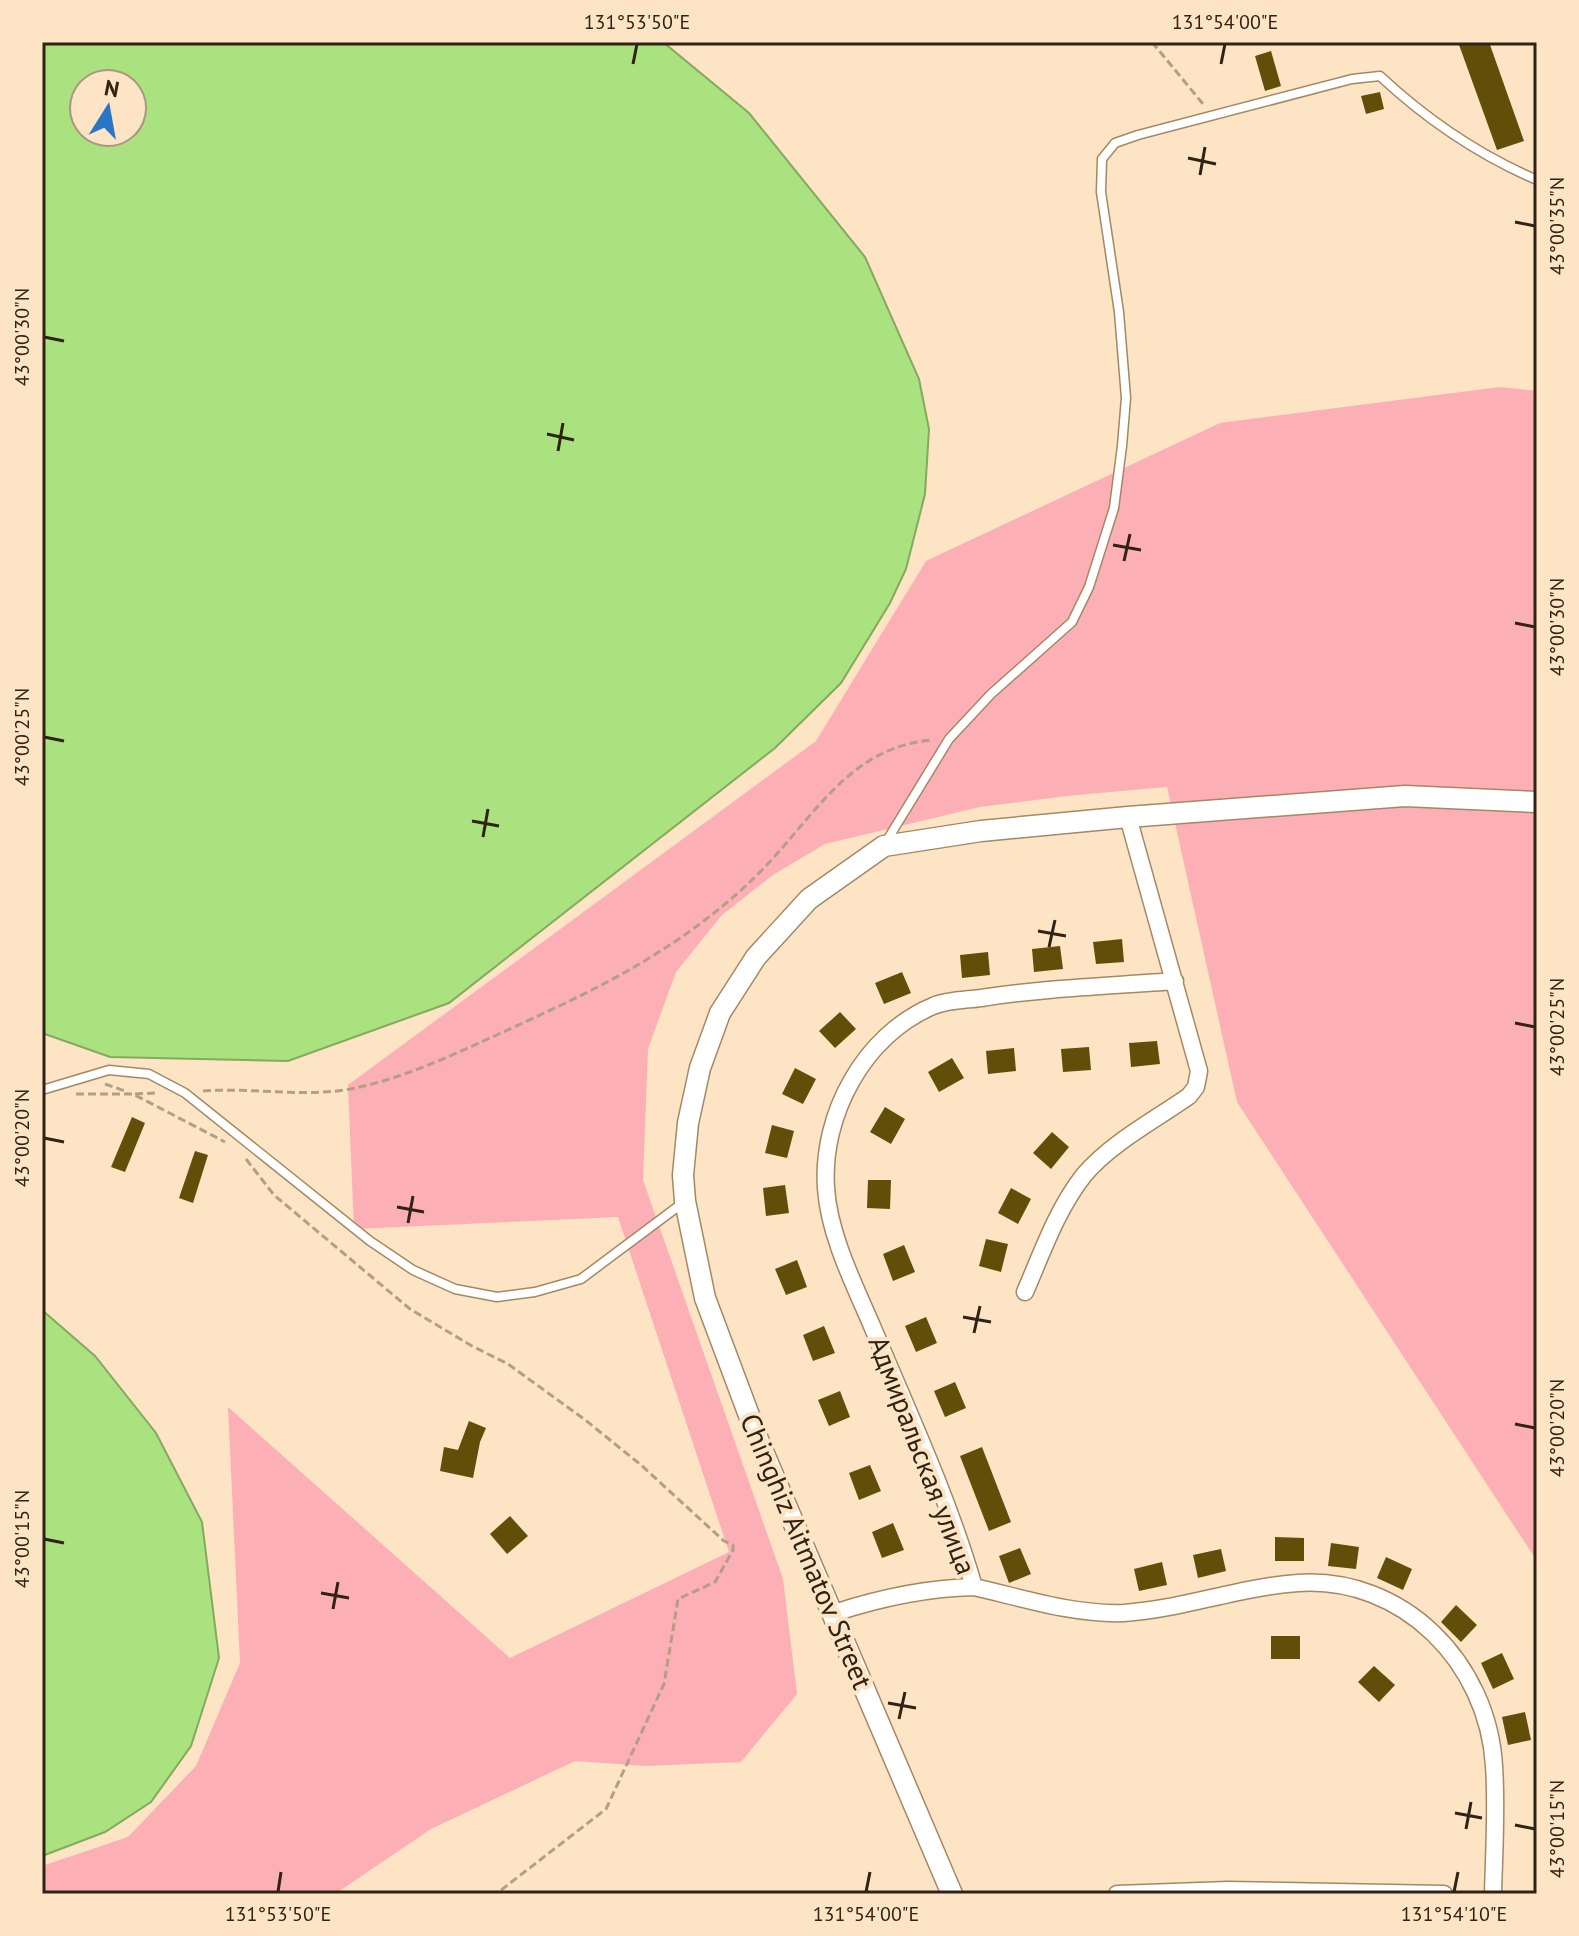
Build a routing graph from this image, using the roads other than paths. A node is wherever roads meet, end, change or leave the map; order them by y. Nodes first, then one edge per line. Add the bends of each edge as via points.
1 (1537, 180) edge
2 (1537, 802) edge
3 (1128, 817) junction
4 (884, 846) junction
5 (1175, 981) junction
6 (42, 1090) edge
7 (685, 1201) junction
8 (1025, 1292) dead end
9 (974, 1587) junction
10 (834, 1613) junction
11 (952, 1894) edge
12 (1117, 1894) edge
13 (1444, 1894) edge
14 (1493, 1894) edge

1 - 4 lane via 1464,142 1380,76 1115,143 1102,159 1101,192 1126,398 1114,508 1089,587 1072,622 949,739
2 - 3 street via 1405,796
3 - 4 street
3 - 5 street
4 - 7 street, Chinghiz Aitmatov Street via 809,899 756,957 720,1013 688,1123
5 - 8 street via 1199,1071 1196,1087 1085,1175 1061,1213
5 - 9 street, Адмиральская улица via 1012,993 935,1005 893,1029 848,1083 835,1119 826,1157 826,1191 836,1232
6 - 7 lane via 109,1070 149,1074 185,1093 413,1270 455,1289 497,1297 581,1279
7 - 10 street, Chinghiz Aitmatov Street via 711,1312 759,1442
9 - 10 street via 934,1588
9 - 14 street, Адмиральская улица via 1087,1612 1123,1613 1298,1583 1356,1587 1392,1601 1425,1625 1461,1663 1484,1715 1494,1764
10 - 11 street, Chinghiz Aitmatov Street
12 - 13 street

